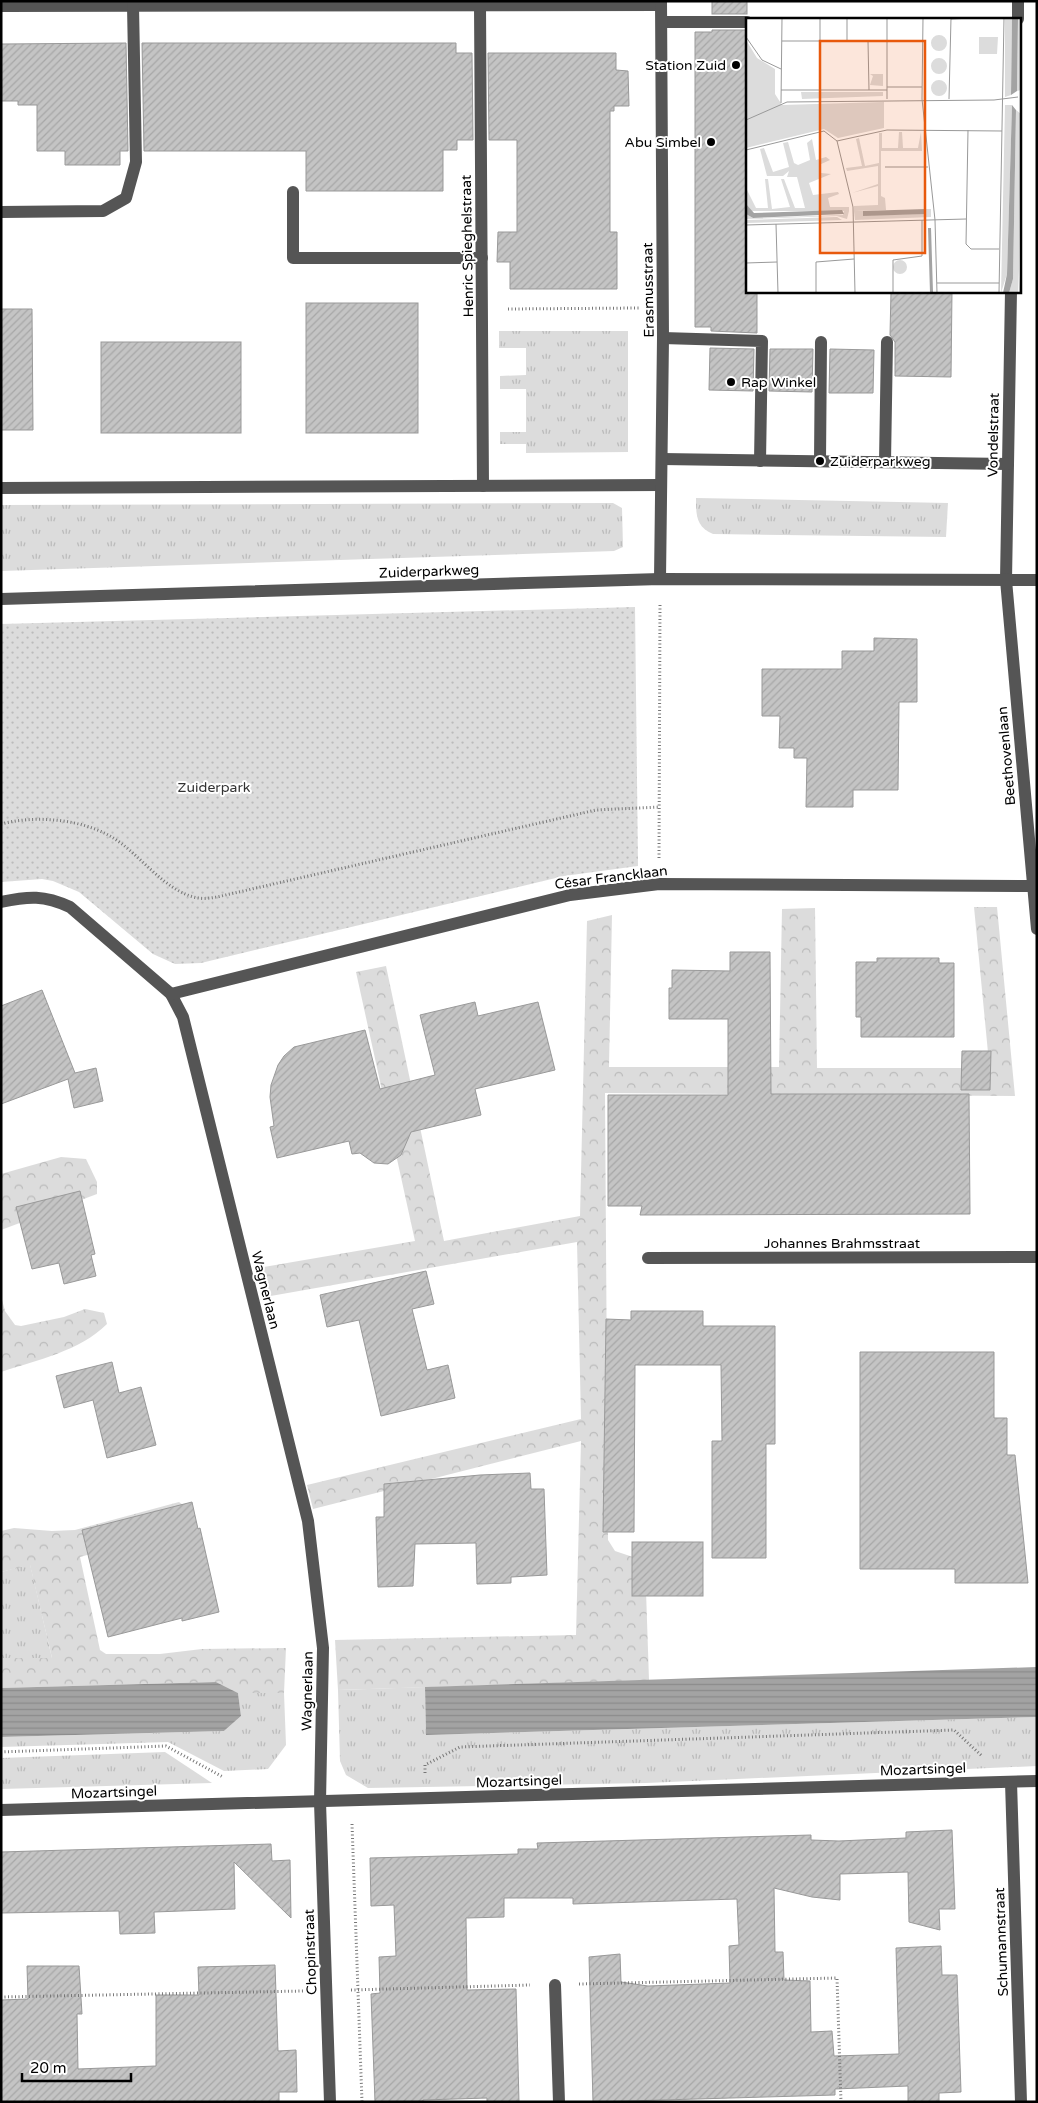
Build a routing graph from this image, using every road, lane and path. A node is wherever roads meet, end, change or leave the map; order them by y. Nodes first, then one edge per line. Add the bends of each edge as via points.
1 (1018, 1) edge
2 (270, 3) edge
3 (662, 3) edge
4 (480, 5) junction
5 (1, 6) edge
6 (133, 6) junction
7 (1018, 18) edge
8 (662, 22) junction
9 (746, 22) edge
10 (294, 192) dead end
11 (1, 212) edge
12 (482, 258) junction
13 (1012, 292) edge
14 (662, 308) junction
15 (483, 309) junction
16 (663, 338) junction
17 (821, 342) dead end
18 (887, 342) dead end
19 (662, 459) junction
20 (760, 460) junction
21 (820, 461) junction
22 (885, 462) junction
23 (1008, 464) junction
24 (662, 485) junction
25 (483, 486) junction
26 (1, 488) edge
27 (660, 579) junction
28 (1006, 580) junction
29 (1037, 580) edge
30 (1, 599) edge
31 (660, 807) junction
32 (1, 824) edge
33 (659, 884) junction
34 (1034, 886) edge
35 (1, 902) edge
36 (1037, 929) edge
37 (171, 994) junction
38 (1037, 1257) edge
39 (648, 1258) dead end
40 (1, 1752) edge
41 (1037, 1781) edge
42 (982, 1782) junction
43 (1011, 1782) junction
44 (423, 1799) junction
45 (352, 1801) junction
46 (320, 1802) junction
47 (228, 1804) junction
48 (1, 1810) edge
49 (555, 1985) junction
50 (326, 1990) junction
51 (358, 1990) junction
52 (1, 1997) edge
53 (330, 2102) edge
54 (362, 2102) edge
55 (559, 2102) edge
56 (841, 2102) edge
57 (1021, 2102) edge

1 - 7 street
2 - 4 street
2 - 6 street
3 - 4 street
3 - 8 street, Erasmusstraat
4 - 12 street, Henric Spieghelstraat
5 - 6 street
6 - 11 street via 136,162 126,198 103,211
8 - 9 street
8 - 14 street, Erasmusstraat
10 - 12 street via 293,258
12 - 15 street, Henric Spieghelstraat
13 - 23 street, Vondelstraat
14 - 15 path
14 - 16 street, Erasmusstraat
15 - 25 street, Henric Spieghelstraat
16 - 19 street, Erasmusstraat
16 - 20 street via 762,341
17 - 21 street
18 - 22 street
19 - 20 street
19 - 24 street, Erasmusstraat
20 - 21 street
21 - 22 street
22 - 23 street
23 - 28 street, Vondelstraat
24 - 25 street
24 - 27 street, Erasmusstraat
25 - 26 street
27 - 28 street, Zuiderparkweg
27 - 30 street, Zuiderparkweg
27 - 31 path
28 - 29 street, Zuiderparkweg
28 - 34 street, Beethovenlaan
31 - 32 path via 596,810 217,897 199,898 181,893 111,836 83,825 53,819
31 - 33 path
33 - 34 street, César Francklaan
33 - 37 street, César Francklaan via 570,895
34 - 36 street, Beethovenlaan
35 - 37 street, Wagnerlaan via 35,896 70,907
37 - 46 street, Wagnerlaan via 183,1017 308,1521 323,1648
38 - 39 street, Johannes Brahmsstraat
40 - 47 path via 166,1746 227,1779
41 - 43 street, Mozartsingel
42 - 43 street, Mozartsingel
42 - 44 street, Mozartsingel
42 - 44 path via 982,1754 954,1730 944,1730 460,1747 425,1765
43 - 57 street, Schumannstraat
44 - 45 street, Mozartsingel
45 - 46 street, Mozartsingel
45 - 51 path
46 - 47 street, Mozartsingel
46 - 50 street, Chopinstraat
47 - 48 street, Mozartsingel
49 - 51 path
49 - 55 street
49 - 56 path via 837,1978
50 - 51 path
50 - 52 path
50 - 53 street, Chopinstraat
51 - 54 path

